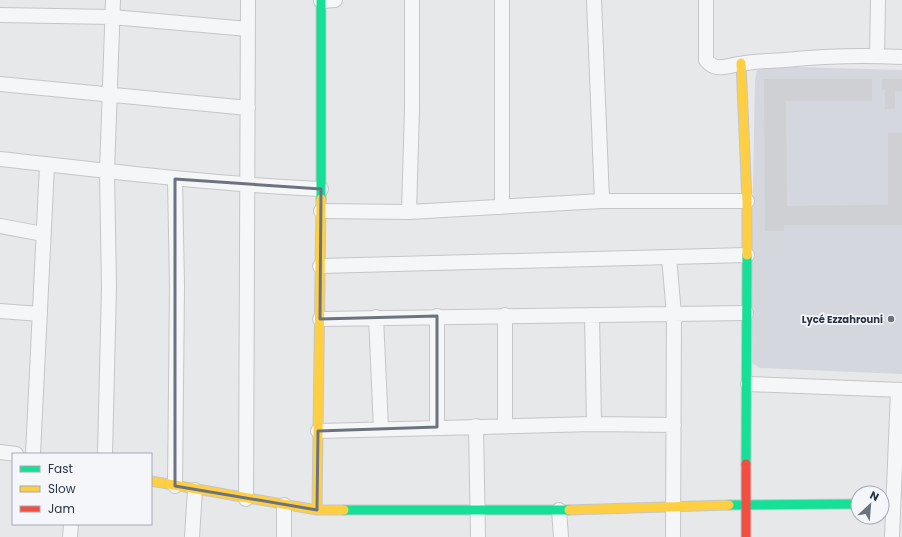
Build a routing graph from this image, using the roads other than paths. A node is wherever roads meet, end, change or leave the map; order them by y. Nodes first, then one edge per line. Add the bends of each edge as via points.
1 (113, 0) edge
2 (248, 0) edge
3 (335, 0) edge
4 (412, 0) edge
5 (502, 0) edge
6 (594, 0) edge
7 (706, 0) edge
8 (878, 0) edge
9 (321, 1) edge
10 (0, 15) edge
11 (112, 17) junction
12 (248, 29) junction
13 (877, 56) junction
14 (902, 57) edge
15 (741, 63) junction
16 (0, 84) edge
17 (109, 95) junction
18 (248, 108) junction
19 (0, 159) edge
20 (47, 165) junction
21 (107, 172) junction
22 (175, 179) junction
23 (247, 186) junction
24 (321, 189) junction
25 (602, 201) junction
26 (746, 201) junction
27 (502, 207) junction
28 (320, 211) junction
29 (409, 212) junction
30 (0, 226) edge
31 (44, 234) junction
32 (747, 255) junction
33 (669, 257) junction
34 (320, 266) junction
35 (0, 311) edge
36 (746, 313) junction
37 (40, 314) junction
38 (674, 314) junction
39 (505, 315) junction
40 (376, 316) junction
41 (437, 316) junction
42 (592, 316) junction
43 (320, 319) junction
44 (748, 384) junction
45 (900, 390) edge
46 (594, 424) junction
47 (674, 425) junction
48 (476, 426) junction
49 (505, 426) junction
50 (437, 427) junction
51 (381, 429) junction
52 (318, 431) junction
53 (0, 452) edge
54 (33, 453) edge
55 (105, 453) edge
56 (12, 454) edge
57 (152, 481) edge
58 (176, 486) junction
59 (195, 490) junction
60 (246, 499) junction
61 (892, 503) edge
62 (850, 504) edge
63 (284, 505) junction
64 (674, 505) junction
65 (747, 506) junction
66 (317, 510) junction
67 (559, 510) junction
68 (478, 511) junction
69 (71, 525) edge
70 (70, 537) edge
71 (192, 537) edge
72 (284, 537) edge
73 (478, 537) edge
74 (561, 537) edge
75 (673, 537) edge
76 (746, 537) edge
77 (892, 537) edge

1 - 11 street
2 - 12 street
3 - 9 street
4 - 29 street
5 - 27 street
6 - 25 street
7 - 15 street via 706,60 716,68
8 - 13 street
9 - 24 street
10 - 11 street
11 - 12 street
11 - 17 street
12 - 18 street
13 - 14 street
13 - 15 street via 816,57
15 - 26 street
16 - 17 street
17 - 18 street
17 - 21 street
18 - 23 street
19 - 20 street
20 - 21 street
20 - 31 street
21 - 22 street
21 - 55 street via 109,286
22 - 23 street
22 - 58 street
23 - 24 street
23 - 60 street
24 - 28 street
25 - 26 street
25 - 27 street
26 - 32 street
27 - 29 street
28 - 29 street
28 - 34 street
30 - 31 street
31 - 37 street
32 - 33 street
32 - 36 street
33 - 34 street
33 - 38 street
34 - 43 street
35 - 37 street
36 - 38 street
36 - 44 street
37 - 54 street
38 - 42 street
38 - 47 street
39 - 41 street
39 - 42 street
39 - 49 street
40 - 41 street
40 - 43 street
40 - 51 street
41 - 50 street
42 - 46 street
43 - 52 street
44 - 45 street
44 - 65 street
45 - 61 street
46 - 47 street
46 - 49 street
47 - 64 street
48 - 49 street
48 - 50 street
48 - 68 street
50 - 51 street
51 - 52 street
52 - 66 street
53 - 56 street
57 - 58 street
58 - 59 street
59 - 60 street
59 - 71 street
60 - 63 street
61 - 77 street
62 - 65 street
63 - 66 street
63 - 72 street
64 - 65 street
64 - 67 street
64 - 75 street
65 - 76 street
66 - 68 street
67 - 68 street
67 - 74 street
68 - 73 street
69 - 70 street

